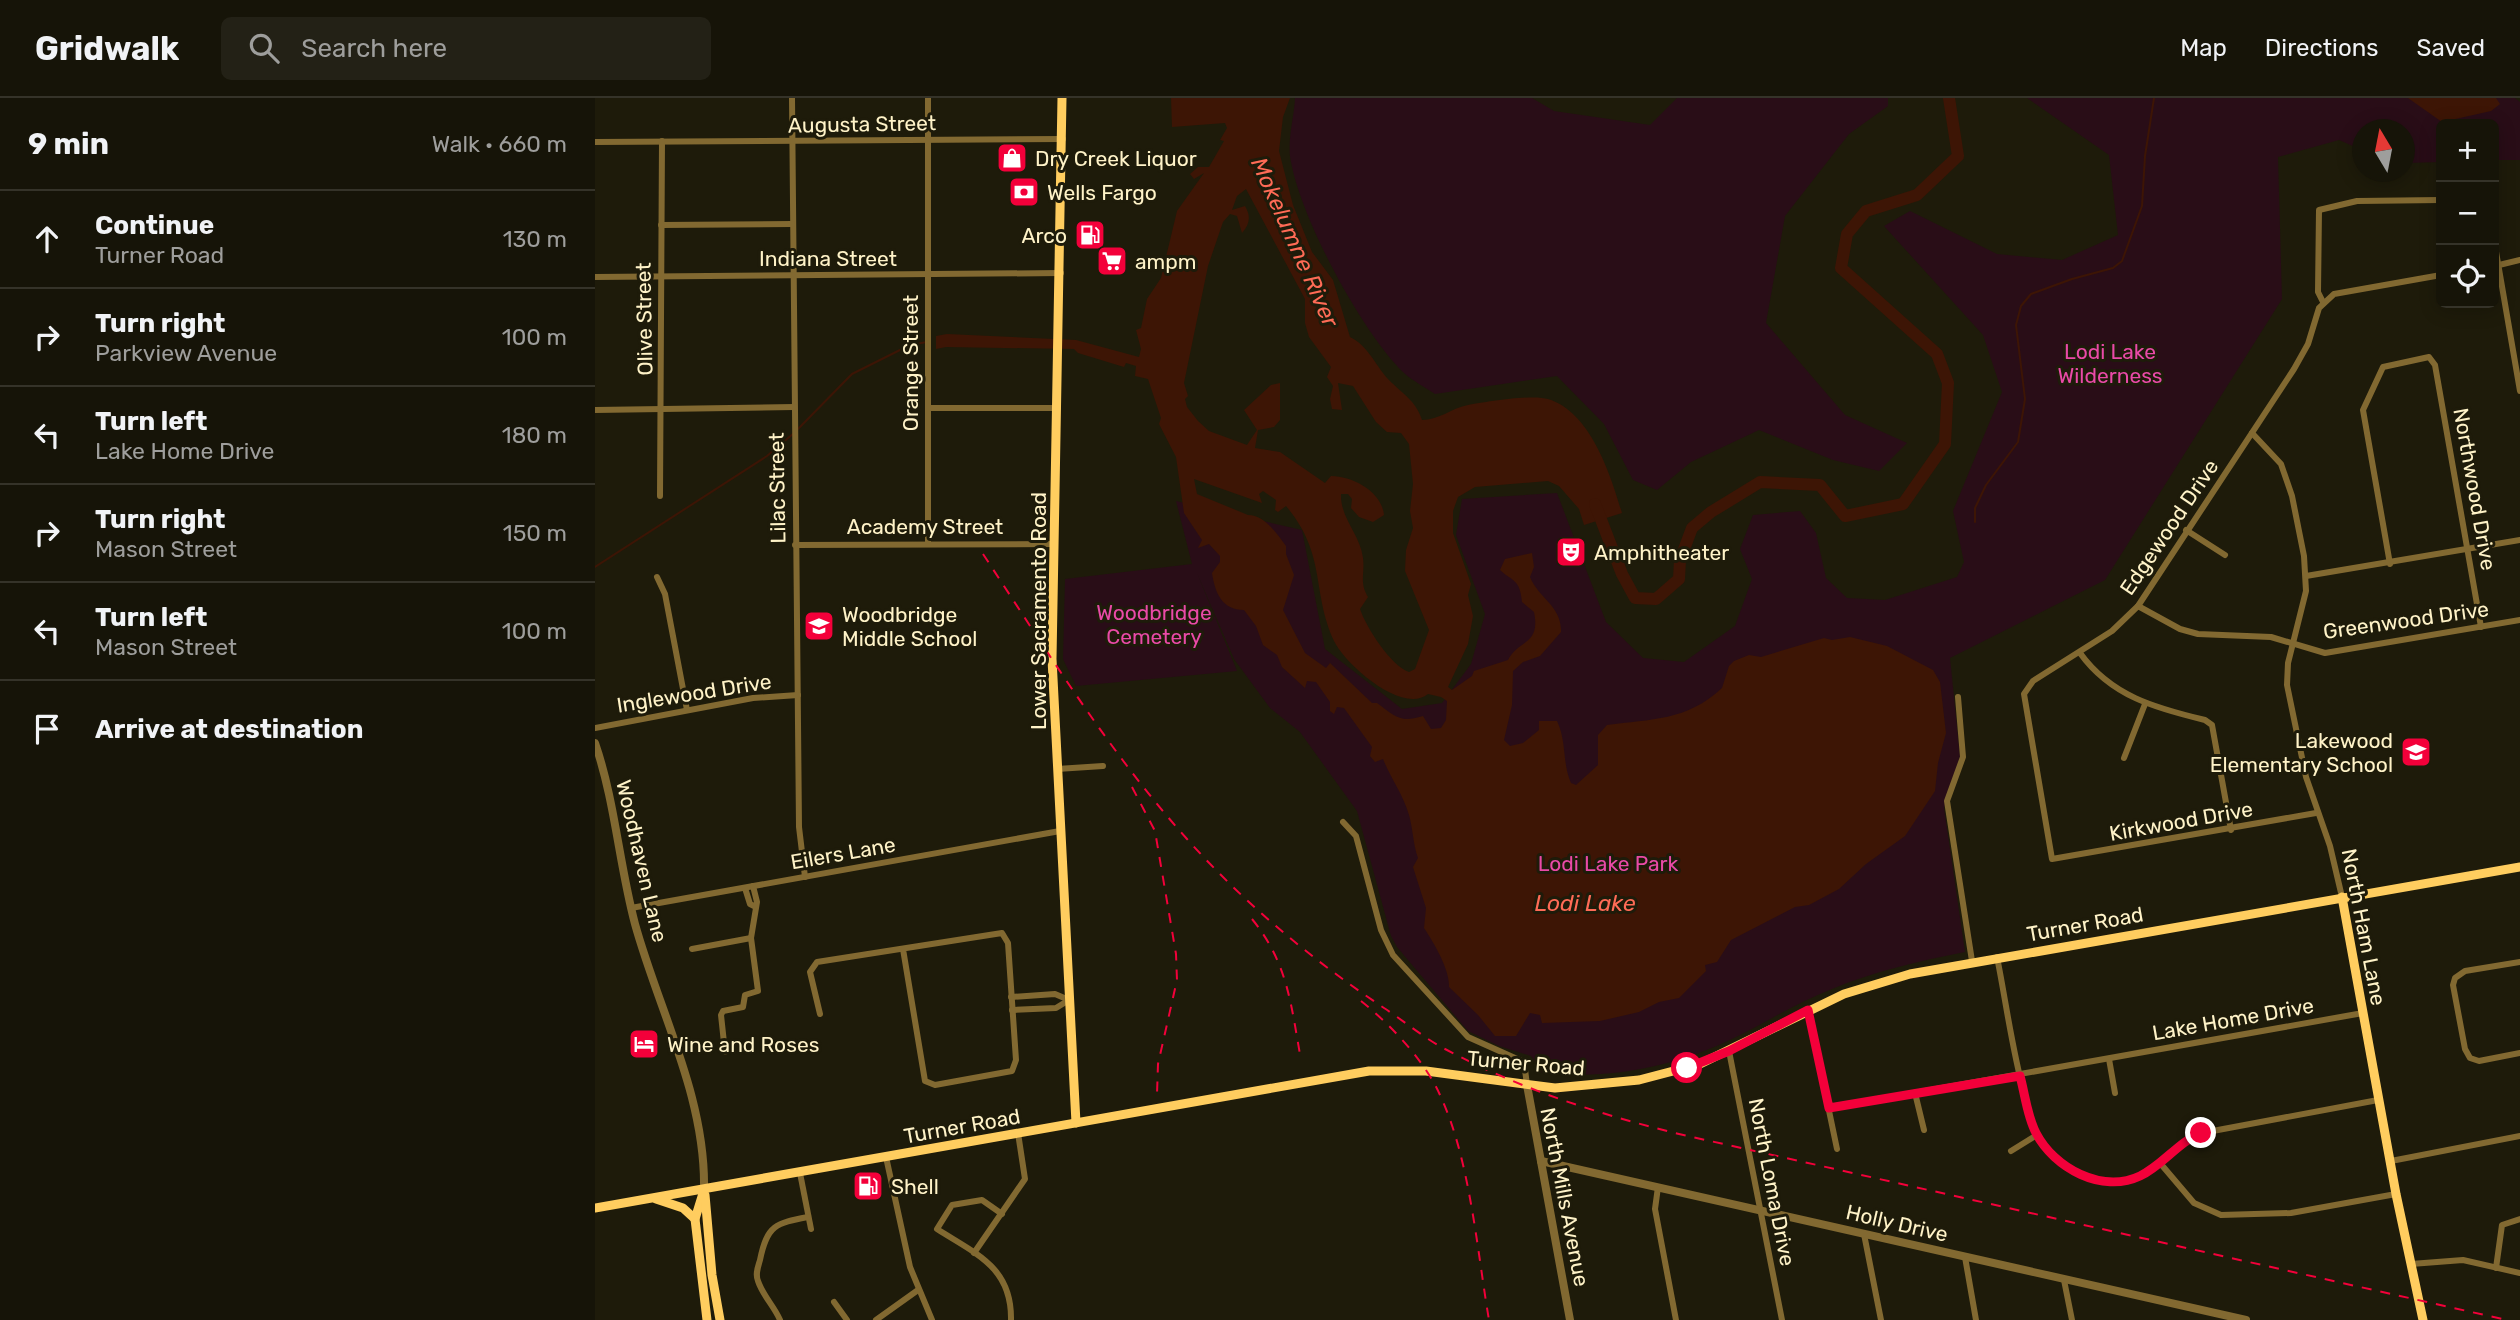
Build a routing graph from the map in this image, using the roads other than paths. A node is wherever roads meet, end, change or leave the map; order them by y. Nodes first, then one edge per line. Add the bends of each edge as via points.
1 (792, 98) edge
2 (928, 98) edge
3 (1062, 98) edge
4 (1063, 139) junction
5 (929, 140) junction
6 (662, 141) junction
7 (595, 142) edge
8 (792, 142) junction
9 (2436, 200) edge
10 (792, 224) junction
11 (661, 225) junction
12 (2520, 260) edge
13 (2499, 265) edge
14 (1061, 273) junction
15 (661, 275) junction
16 (928, 275) junction
17 (2436, 276) edge
18 (595, 277) edge
19 (793, 277) junction
20 (2499, 282) edge
21 (2323, 302) junction
22 (2520, 391) edge
23 (794, 407) junction
24 (662, 408) junction
25 (928, 408) junction
26 (1058, 408) junction
27 (595, 410) edge
28 (2252, 433) junction
29 (660, 496) dead end
30 (2186, 530) junction
31 (2520, 540) edge
32 (928, 544) junction
33 (1055, 544) junction
34 (795, 545) junction
35 (2468, 549) junction
36 (2225, 555) dead end
37 (2390, 564) junction
38 (2306, 576) junction
39 (657, 577) dead end
40 (2138, 606) junction
41 (2520, 620) edge
42 (2481, 626) junction
43 (2293, 641) junction
44 (2080, 653) junction
45 (798, 695) junction
46 (1958, 697) dead end
47 (2145, 704) junction
48 (687, 710) junction
49 (595, 728) edge
50 (595, 743) edge
51 (2124, 758) dead end
52 (1103, 766) dead end
53 (1057, 769) junction
54 (2316, 813) junction
55 (1343, 822) dead end
56 (2231, 830) junction
57 (1060, 831) junction
58 (2052, 859) joint
59 (2520, 867) edge
60 (805, 877) junction
61 (754, 886) junction
62 (745, 888) junction
63 (2342, 897) junction
64 (754, 906) junction
65 (631, 908) junction
66 (751, 938) junction
67 (902, 948) junction
68 (692, 949) dead end
69 (1997, 957) junction
70 (1972, 961) junction
71 (2517, 962) edge
72 (1011, 997) junction
73 (1069, 1000) junction
74 (1012, 1010) junction
75 (1808, 1010) junction
76 (2363, 1013) junction
77 (820, 1014) dead end
78 (1729, 1051) junction
79 (725, 1052) dead end
80 (2520, 1053) edge
81 (2109, 1059) junction
82 (2020, 1076) junction
83 (1527, 1085) junction
84 (1915, 1093) junction
85 (2116, 1093) dead end
86 (2378, 1100) junction
87 (1829, 1108) junction
88 (1076, 1123) junction
89 (1924, 1130) dead end
90 (1018, 1133) junction
91 (2037, 1135) junction
92 (2520, 1136) edge
93 (1837, 1149) dead end
94 (2011, 1151) dead end
95 (886, 1157) junction
96 (1541, 1161) junction
97 (2391, 1161) junction
98 (2160, 1163) junction
99 (800, 1173) junction
100 (1658, 1187) junction
101 (704, 1190) junction
102 (2396, 1194) junction
103 (654, 1198) junction
104 (595, 1208) edge
105 (1759, 1210) junction
106 (1002, 1213) junction
107 (809, 1217) junction
108 (695, 1219) junction
109 (2520, 1219) edge
110 (811, 1229) dead end
111 (1864, 1234) junction
112 (974, 1253) junction
113 (1965, 1257) junction
114 (2411, 1265) junction
115 (2496, 1268) junction
116 (2520, 1273) edge
117 (2064, 1280) junction
118 (918, 1290) junction
119 (834, 1302) dead end
120 (707, 1320) edge
121 (720, 1320) edge
122 (780, 1320) edge
123 (847, 1320) edge
124 (876, 1320) edge
125 (932, 1320) edge
126 (1011, 1320) edge
127 (1570, 1320) edge
128 (1676, 1320) edge
129 (1782, 1320) edge
130 (1881, 1320) edge
131 (1976, 1320) edge
132 (2072, 1320) edge
133 (2246, 1320) edge
134 (2423, 1320) edge

1 - 8 street, Lilac Street
2 - 5 street, Orange Street
3 - 4 main road, Lower Sacramento Road
4 - 5 street, Augusta Street
4 - 14 main road, Lower Sacramento Road
5 - 8 street, Augusta Street
5 - 16 street, Orange Street
6 - 7 street, Augusta Street
6 - 8 street, Augusta Street
6 - 11 street, Olive Street
8 - 10 street, Lilac Street
9 - 21 street via 2366,201 2329,207 2317,214 2318,292
10 - 11 street
10 - 19 street, Lilac Street
11 - 15 street, Olive Street
12 - 13 street
14 - 16 street, Indiana Street
14 - 26 main road, Lower Sacramento Road
15 - 18 street, Indiana Street
15 - 19 street, Indiana Street
15 - 24 street, Olive Street
16 - 19 street, Indiana Street
16 - 25 street, Orange Street
17 - 21 street via 2334,294
19 - 23 street, Lilac Street
20 - 22 street
21 - 28 street, Edgewood Drive via 2308,344
23 - 24 street
23 - 34 street, Lilac Street
24 - 27 street
24 - 29 street, Olive Street
25 - 26 street
25 - 32 street, Orange Street
26 - 33 main road, Lower Sacramento Road
28 - 30 street, Edgewood Drive
28 - 38 street, North Ham Lane via 2270,449 2286,475
30 - 36 street
30 - 40 street, Edgewood Drive
31 - 35 street
32 - 33 street, Academy Street
32 - 34 street, Academy Street
33 - 53 main road, Lower Sacramento Road via 1052,659
34 - 45 street, Lilac Street
35 - 37 street
35 - 37 street, Northwood Drive via 2435,365 2431,358 2383,367 2363,410
35 - 42 street, Northwood Drive
37 - 38 street
38 - 43 street, North Ham Lane
39 - 48 street via 665,594
40 - 43 street, Greenwood Drive via 2198,634
40 - 44 street, Edgewood Drive
41 - 42 street, Greenwood Drive
42 - 43 street, Greenwood Drive via 2331,653
43 - 54 street, North Ham Lane via 2287,685
44 - 47 street via 2106,682
44 - 58 street, Edgewood Drive via 2033,681 2024,694
45 - 48 street, Inglewood Drive
45 - 60 street, Lilac Street via 799,837
46 - 70 street via 1963,757 1947,800
47 - 51 street
47 - 56 street via 2212,725
48 - 49 street, Inglewood Drive
50 - 65 street, Woodhaven Lane
52 - 53 street
53 - 57 main road, Lower Sacramento Road
54 - 56 street, Kirkwood Drive
54 - 63 street, North Ham Lane via 2330,846
55 - 83 street, North Mills Avenue via 1356,836 1381,930 1393,955 1468,1037 1524,1062
56 - 58 street, Kirkwood Drive
57 - 60 street, Eilers Lane
57 - 73 main road, Lower Sacramento Road
59 - 63 main road, Turner Road
60 - 61 street, Eilers Lane
61 - 62 street, Eilers Lane
61 - 64 street
62 - 64 street
62 - 65 street, Eilers Lane
63 - 69 main road, Turner Road
63 - 76 main road, North Ham Lane
64 - 66 street
65 - 101 street, Woodhaven Lane via 699,1129
66 - 68 street
66 - 79 street via 758,991 745,995 743,1007 723,1011
67 - 72 street via 1002,933 1009,943
67 - 74 street via 925,1081 930,1084 1012,1071 1016,1060
67 - 77 street via 812,965
69 - 70 main road, Turner Road
69 - 82 street
70 - 75 main road, Turner Road via 1885,980
71 - 80 street via 2465,971 2453,985 2470,1058 2479,1061
72 - 73 street via 1055,994
72 - 74 street
73 - 74 street via 1056,1008
73 - 88 main road, Lower Sacramento Road
75 - 78 main road, Turner Road
75 - 87 street
76 - 81 street, Lake Home Drive
76 - 86 main road, North Ham Lane
78 - 83 main road, Turner Road via 1639,1080 1571,1088
78 - 105 street, North Loma Drive
81 - 82 street, Lake Home Drive
81 - 85 street
82 - 84 street, Lake Home Drive
82 - 91 street
83 - 88 main road, Turner Road via 1426,1071 1379,1070
83 - 96 street, North Mills Avenue
84 - 87 street, Lake Home Drive
84 - 89 street
86 - 97 main road, North Ham Lane
86 - 98 street via 2201,1133
87 - 93 street
88 - 90 main road, Turner Road
90 - 95 main road, Turner Road
90 - 106 street via 1025,1179
91 - 94 street
91 - 98 street via 2071,1169 2102,1181 2137,1178
92 - 97 street
95 - 99 main road, Turner Road
95 - 118 street
96 - 100 street, Holly Drive
96 - 127 street, North Mills Avenue
97 - 102 main road, North Ham Lane
98 - 102 street via 2194,1203 2221,1214 2291,1213
99 - 101 main road, Turner Road
99 - 107 street
100 - 105 street, Holly Drive
100 - 128 street via 1655,1209
101 - 103 main road, Turner Road
101 - 108 main road
101 - 121 main road
102 - 114 main road, North Ham Lane
103 - 104 main road, Turner Road
103 - 108 main road via 683,1208
105 - 111 street, Holly Drive
105 - 129 street, North Loma Drive
106 - 112 street
106 - 112 street via 982,1200 953,1205 937,1229
107 - 110 street
107 - 122 street via 771,1228 764,1242 756,1277
108 - 120 main road
109 - 115 street via 2502,1225
111 - 113 street, Holly Drive
111 - 130 street
112 - 126 street via 1001,1274
113 - 117 street, Holly Drive
113 - 131 street
114 - 115 street via 2449,1259
114 - 134 main road, North Ham Lane
115 - 116 street
117 - 132 street
117 - 133 street, Holly Drive
118 - 124 street
118 - 125 street
119 - 123 street

